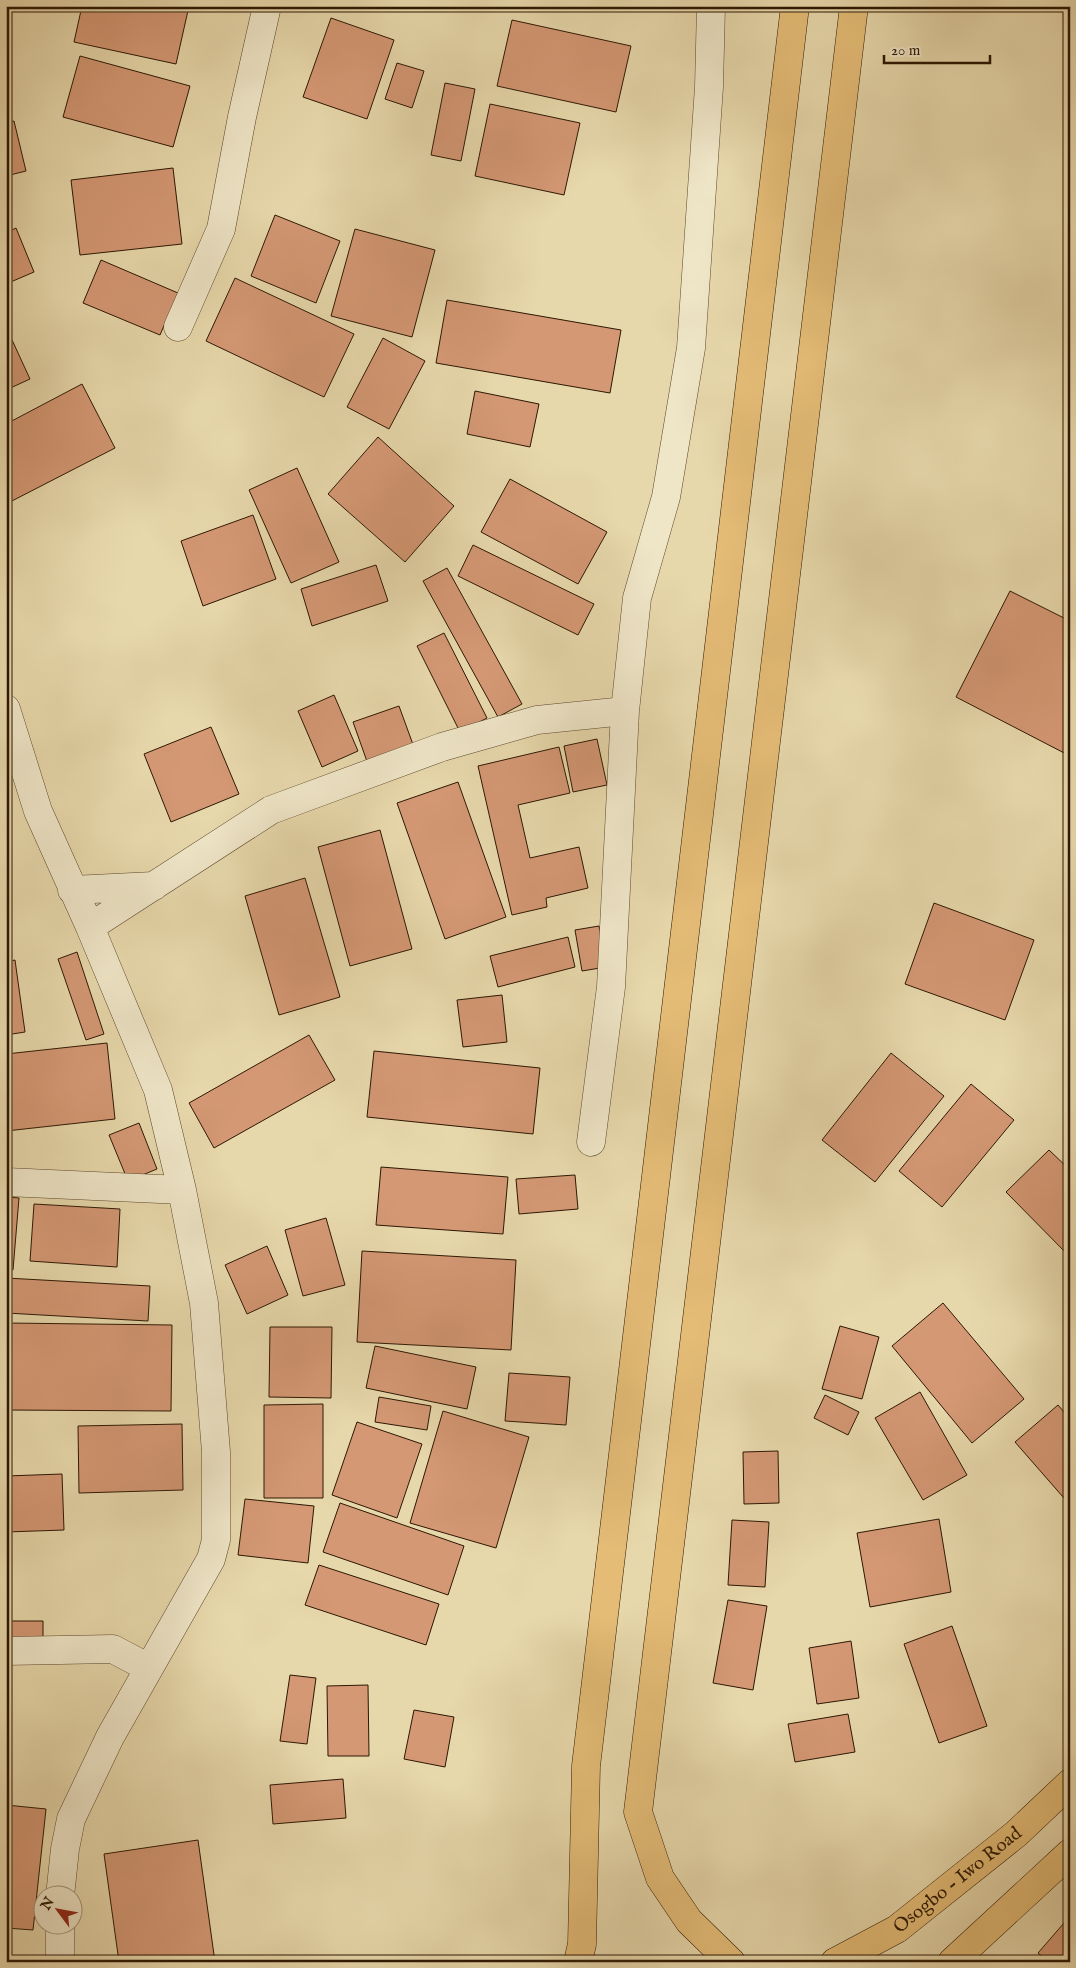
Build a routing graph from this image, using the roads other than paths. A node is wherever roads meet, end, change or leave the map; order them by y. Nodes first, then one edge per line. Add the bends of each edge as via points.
1 (267, 6) edge
2 (711, 6) edge
3 (794, 6) edge
4 (854, 6) edge
5 (178, 327) dead end
6 (6, 709) edge
7 (625, 710) junction
8 (156, 886) junction
9 (72, 890) junction
10 (90, 927) junction
11 (591, 1142) dead end
12 (6, 1182) edge
13 (182, 1190) junction
14 (6, 1651) edge
15 (149, 1668) junction
16 (1070, 1784) edge
17 (1070, 1853) edge
18 (61, 1886) edge
19 (60, 1936) edge
20 (60, 1962) edge
21 (578, 1962) edge
22 (731, 1962) edge
23 (835, 1962) edge
24 (952, 1962) edge

1 - 5 street via 221,230
2 - 7 street via 709,86 691,348 666,497 637,598
3 - 21 main road via 586,1766 582,1944
4 - 22 main road via 638,1812 660,1878 689,1921
6 - 9 street via 38,810
7 - 8 street via 537,720 442,748 271,810
7 - 11 street via 611,988
8 - 9 street
8 - 10 street
9 - 10 street
10 - 13 street via 158,1090
12 - 13 street
13 - 15 street via 204,1303 216,1452 216,1540 211,1560
14 - 15 street via 113,1649
15 - 18 street via 110,1737 71,1819
16 - 23 main road, Osogbo - Iwo Road via 1016,1834 897,1929
17 - 24 main road
19 - 20 street

